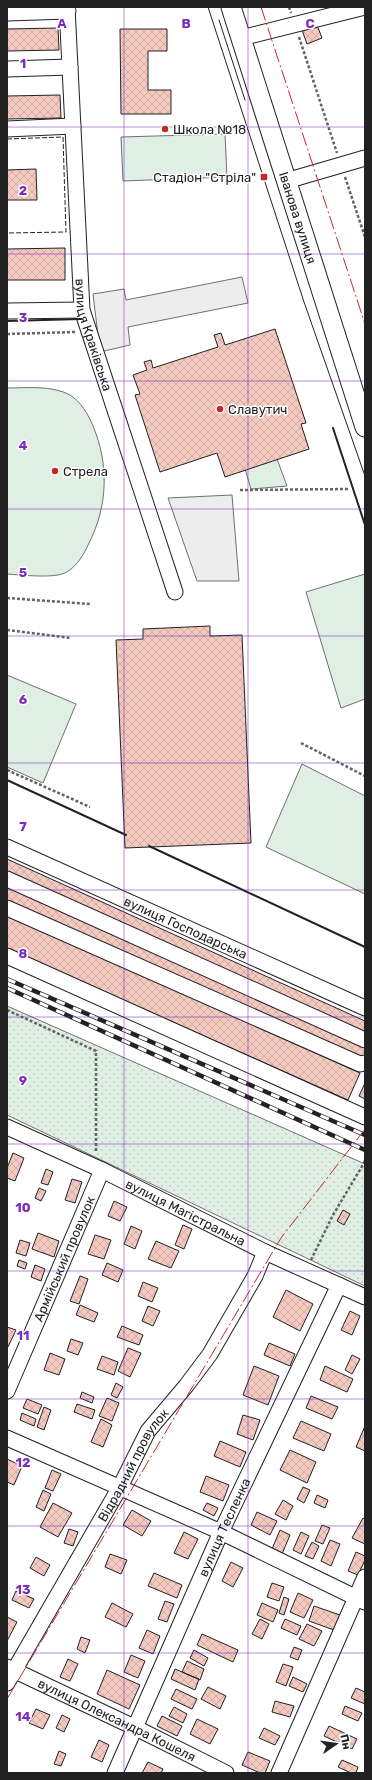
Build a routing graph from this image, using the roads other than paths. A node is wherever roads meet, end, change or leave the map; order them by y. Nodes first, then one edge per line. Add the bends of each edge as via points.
1 (231, 7) edge
2 (243, 7) edge
3 (365, 7) edge
4 (68, 9) edge
5 (7, 12) edge
6 (246, 37) junction
7 (70, 67) junction
8 (7, 69) edge
9 (73, 126) junction
10 (7, 129) edge
11 (365, 158) edge
12 (292, 179) junction
13 (82, 310) junction
14 (7, 311) edge
15 (360, 394) edge
16 (365, 428) edge
17 (174, 592) dead end
18 (7, 847) edge
19 (7, 879) edge
20 (7, 908) edge
21 (7, 956) edge
22 (365, 1008) edge
23 (365, 1040) edge
24 (365, 1063) edge
25 (365, 1118) edge
26 (7, 1127) edge
27 (99, 1169) junction
28 (265, 1252) junction
29 (339, 1285) junction
30 (365, 1297) edge
31 (7, 1391) edge
32 (7, 1438) edge
33 (120, 1487) junction
34 (221, 1532) junction
35 (365, 1577) edge
36 (360, 1600) edge
37 (11, 1669) edge
38 (7, 1683) edge
39 (136, 1728) junction
40 (115, 1773) edge
41 (226, 1773) edge
42 (279, 1773) edge

1 - 6 main road, Іванова вулиця
2 - 6 main road, Іванова вулиця
3 - 6 street
4 - 5 street
4 - 7 street, вулиця Краківська
6 - 12 main road, Іванова вулиця
7 - 8 street
7 - 9 street, вулиця Краківська
9 - 10 street
9 - 13 street, вулиця Краківська
11 - 12 street
12 - 15 main road, Іванова вулиця
13 - 14 street
13 - 17 street, вулиця Краківська
15 - 16 main road, Іванова вулиця
18 - 22 street, вулиця Господарська
19 - 23 street
20 - 24 street via 360,1064
21 - 25 street
26 - 27 street, вулиця Магістральна
27 - 28 street, вулиця Магістральна
27 - 31 street, Армійський провулок
28 - 29 street, вулиця Магістральна
28 - 33 street, Відрадний провулок via 255,1276 214,1348 148,1431
29 - 30 street, вулиця Магістральна
29 - 34 street, вулиця Тесленка
32 - 33 street
33 - 34 street
33 - 37 street, Відрадний провулок
34 - 36 street
34 - 39 street, вулиця Тесленка
35 - 36 street
36 - 42 street
37 - 38 street, Відрадний провулок
37 - 39 street, вулиця Олександра Кошеля
39 - 40 street, вулиця Тесленка
39 - 41 street, вулиця Олександра Кошеля

